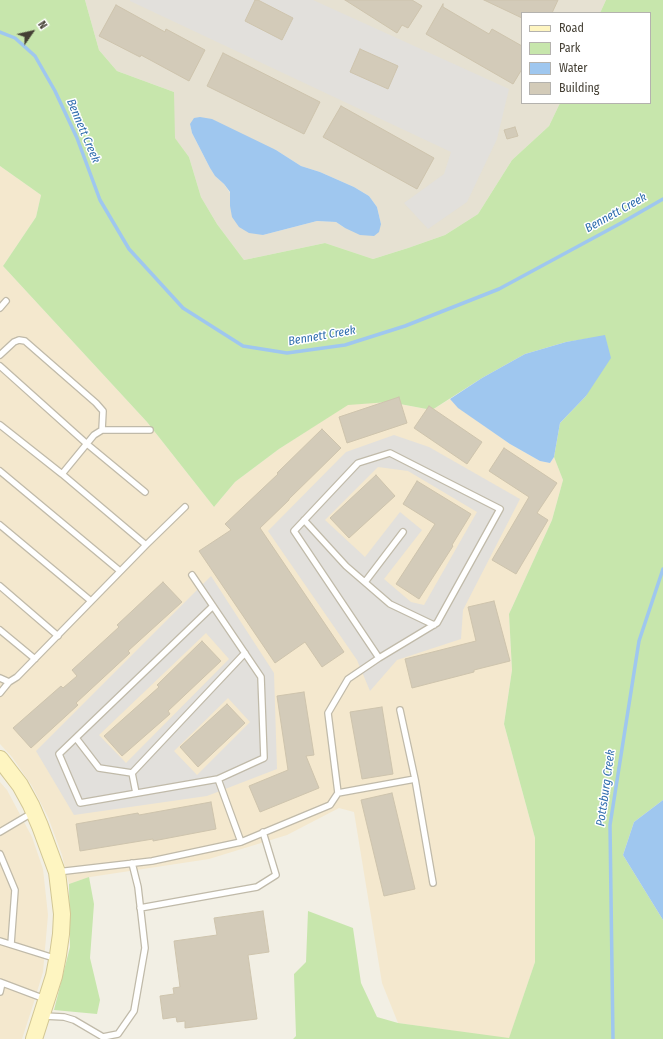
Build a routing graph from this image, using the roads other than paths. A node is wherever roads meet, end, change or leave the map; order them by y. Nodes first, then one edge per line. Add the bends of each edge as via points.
1 (6, 301) dead end
2 (0, 308) edge
3 (0, 355) edge
4 (0, 366) edge
5 (0, 426) edge
6 (102, 430) junction
7 (150, 430) dead end
8 (87, 444) junction
9 (0, 471) edge
10 (62, 474) junction
11 (145, 492) dead end
12 (185, 506) dead end
13 (304, 520) junction
14 (0, 525) edge
15 (403, 532) dead end
16 (146, 545) junction
17 (120, 572) junction
18 (192, 576) dead end
19 (365, 582) junction
20 (0, 586) edge
21 (91, 601) junction
22 (213, 606) junction
23 (434, 625) junction
24 (0, 630) edge
25 (58, 636) junction
26 (245, 653) junction
27 (379, 658) junction
28 (35, 659) junction
29 (0, 678) edge
30 (9, 682) junction
31 (0, 693) edge
32 (400, 710) dead end
33 (76, 738) junction
34 (0, 759) edge
35 (132, 773) junction
36 (218, 779) junction
37 (414, 779) junction
38 (136, 793) junction
39 (338, 793) junction
40 (34, 812) junction
41 (0, 832) edge
42 (264, 832) junction
43 (241, 842) junction
44 (0, 854) edge
45 (132, 863) junction
46 (57, 872) junction
47 (433, 883) dead end
48 (140, 908) junction
49 (0, 941) edge
50 (11, 944) junction
51 (58, 959) junction
52 (1, 983) edge
53 (0, 992) edge
54 (46, 1000) junction
55 (42, 1015) junction
56 (34, 1039) edge

1 - 2 lane
3 - 6 lane via 14,342 25,341 96,402 103,411
4 - 8 lane
5 - 10 lane
6 - 7 lane
6 - 8 lane
8 - 10 lane
8 - 11 lane
9 - 17 lane
10 - 16 lane
12 - 16 lane
13 - 19 lane via 346,566
13 - 23 lane via 358,463 390,453 500,508
13 - 27 lane via 294,531
14 - 21 lane
15 - 19 lane
16 - 17 lane
17 - 21 lane
18 - 22 lane
19 - 23 lane via 390,604
20 - 25 lane
21 - 25 lane
22 - 26 lane
22 - 33 lane
23 - 27 lane
24 - 28 lane
25 - 28 lane
26 - 35 lane
26 - 36 lane via 261,677 264,758
27 - 39 lane via 348,679 328,713
28 - 30 lane
29 - 30 lane
30 - 31 lane
32 - 37 lane
33 - 35 lane via 99,768
33 - 38 lane via 59,754 80,803
34 - 40 main road via 20,785
35 - 38 lane
36 - 38 lane
36 - 43 lane
37 - 39 lane
37 - 47 lane
39 - 42 lane via 330,805
40 - 41 lane
40 - 46 main road
42 - 43 lane
42 - 48 lane via 276,876 256,887
43 - 45 lane
44 - 50 lane via 15,890
45 - 46 lane
45 - 48 lane
46 - 51 main road via 62,914
48 - 55 lane via 146,948 134,1011 118,1034 103,1037 74,1020
49 - 50 lane
50 - 51 lane
51 - 54 main road
52 - 53 lane
52 - 54 lane
54 - 55 main road
55 - 56 main road

